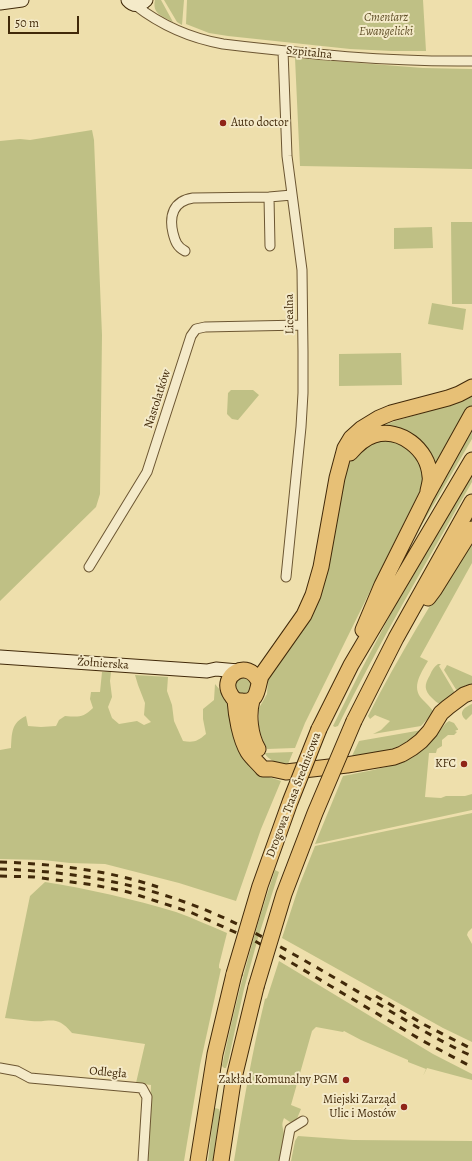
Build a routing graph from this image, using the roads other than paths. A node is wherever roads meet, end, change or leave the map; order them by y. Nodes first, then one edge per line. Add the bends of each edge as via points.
1 (22, 0) edge
2 (139, 1) edge
3 (0, 4) edge
4 (283, 51) junction
5 (472, 61) edge
6 (292, 195) junction
7 (269, 197) junction
8 (270, 246) dead end
9 (185, 251) dead end
10 (302, 325) junction
11 (472, 387) edge
12 (472, 414) edge
13 (472, 460) edge
14 (342, 461) junction
15 (427, 495) junction
16 (472, 502) edge
17 (472, 529) edge
18 (89, 567) dead end
19 (286, 577) dead end
20 (396, 638) junction
21 (285, 640) junction
22 (0, 657) edge
23 (351, 665) junction
24 (242, 670) junction
25 (207, 671) junction
26 (259, 682) junction
27 (228, 686) junction
28 (472, 692) edge
29 (235, 700) junction
30 (252, 700) junction
31 (472, 700) edge
32 (435, 725) junction
33 (272, 769) junction
34 (0, 1068) edge
35 (303, 1121) dead end
36 (143, 1161) edge
37 (198, 1161) edge
38 (221, 1161) edge
39 (284, 1161) edge

1 - 3 street
2 - 4 street, Szpitalna via 151,17 188,36 205,41
4 - 5 street, Szpitalna via 414,61
4 - 6 street, Licealna via 287,156
6 - 7 street
6 - 10 street, Licealna via 302,270
7 - 8 street
7 - 9 street via 185,199 176,206 171,225 176,244
10 - 18 street, Nastolatków via 196,329 191,336 147,472
10 - 19 street, Licealna via 303,393
11 - 14 main road via 448,398 391,413 375,420 352,438 345,448
12 - 15 main road
13 - 23 main road, Drogowa Trasa Średnicowa
14 - 15 main road via 359,443 373,435 387,432 403,436 418,447 426,462 430,476
14 - 21 main road via 316,588 306,610
15 - 23 main road via 382,585
16 - 20 main road
17 - 20 main road via 434,590
20 - 38 main road, bridge via 354,721 284,894 256,987 233,1082
21 - 24 main road
21 - 26 main road
22 - 25 street, Żołnierska
23 - 37 main road, Drogowa Trasa Średnicowa, bridge via 319,729 260,886 234,974 215,1054
24 - 25 street, Żołnierska
24 - 26 main road via 254,673
24 - 27 main road via 230,677
25 - 27 street
26 - 30 main road via 259,689
27 - 29 main road
28 - 32 main road via 464,695 441,713
29 - 30 main road
29 - 33 main road via 247,750 263,769
30 - 33 main road via 251,723 254,739
31 - 32 main road
32 - 33 main road via 421,741 394,757 286,772
34 - 36 street, Odległa via 18,1071 30,1078 142,1088 147,1097
35 - 39 street via 290,1129

